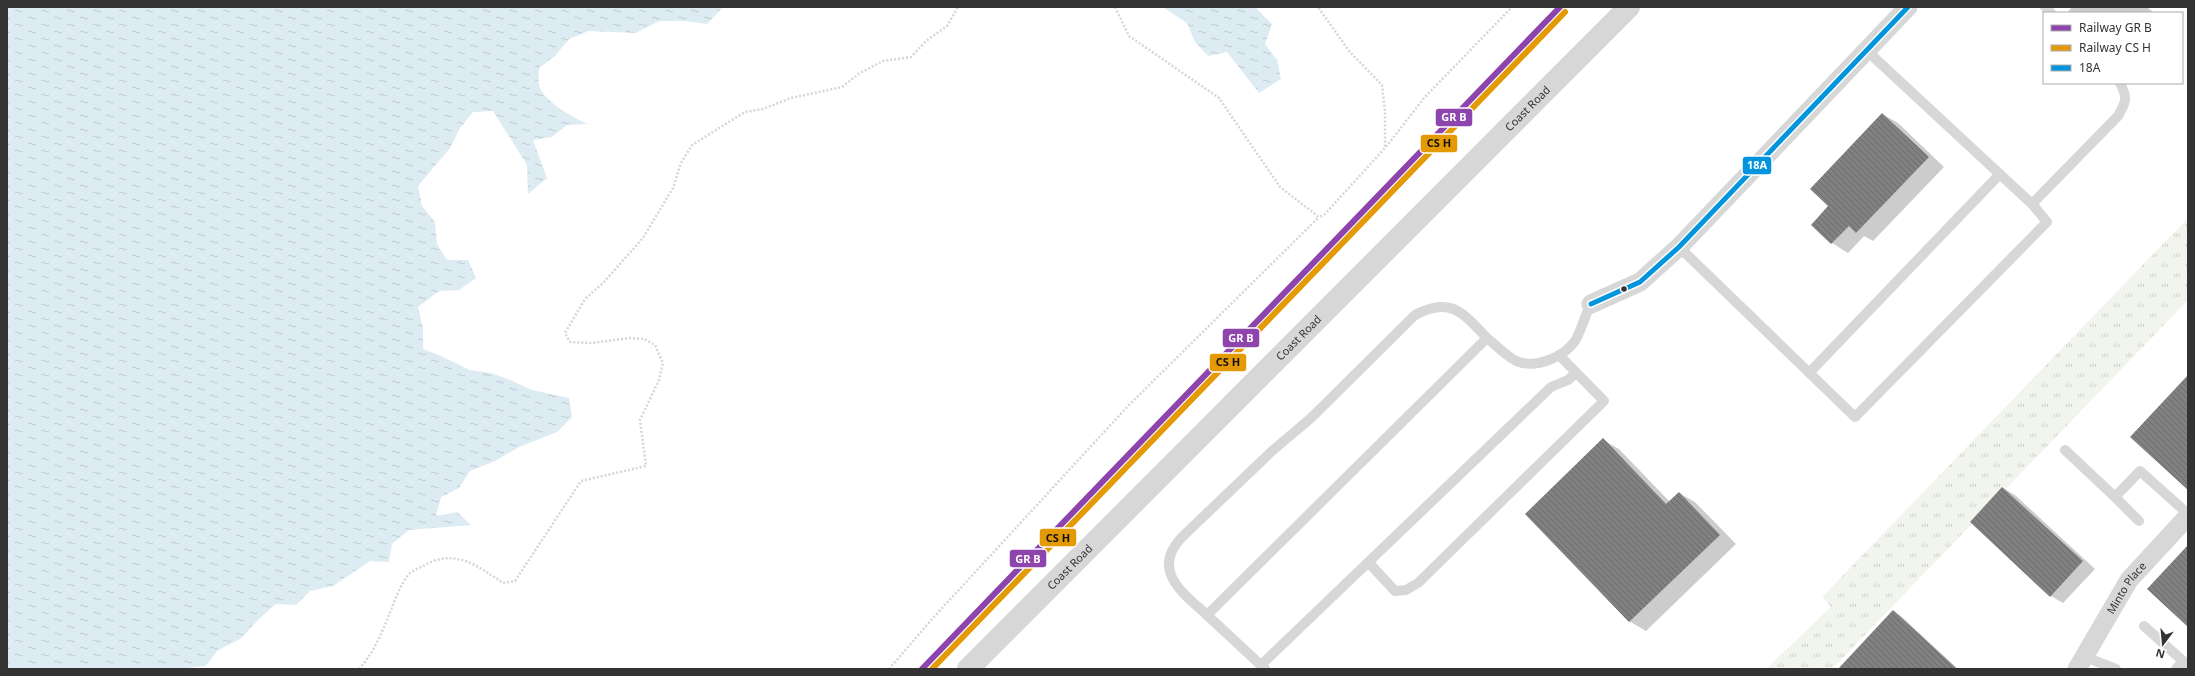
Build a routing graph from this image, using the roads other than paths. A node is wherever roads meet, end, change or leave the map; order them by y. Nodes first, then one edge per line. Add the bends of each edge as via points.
1 (1629, 7) edge
2 (1908, 7) edge
3 (1866, 50) junction
4 (2120, 84) edge
5 (2000, 174) junction
6 (2032, 204) junction
7 (1679, 247) junction
8 (1591, 304) joint
9 (1487, 338) junction
10 (1559, 355) junction
11 (1576, 372) junction
12 (1809, 373) junction
13 (2065, 450) dead end
14 (2115, 497) junction
15 (2188, 515) edge
16 (2139, 521) dead end
17 (1369, 563) junction
18 (1207, 615) junction
19 (2144, 626) dead end
20 (2081, 663) edge
21 (2186, 663) edge
22 (1263, 667) edge
23 (968, 669) edge
24 (2116, 669) edge
25 (2176, 669) edge

1 - 23 street, Coast Road
2 - 3 street
3 - 5 lane
3 - 7 street
4 - 6 lane via 2126,102 2118,116
5 - 6 lane
5 - 12 lane
6 - 12 lane via 2047,222 1855,417
7 - 8 street via 1640,282
7 - 12 lane
8 - 10 lane via 1574,341
9 - 10 lane via 1518,362 1533,364
9 - 18 lane
9 - 18 lane via 1461,312 1451,307 1428,308 1415,315 1311,418 1272,451 1181,538 1172,547 1169,558 1172,581
10 - 11 lane
11 - 17 lane via 1568,380 1551,387
11 - 17 lane via 1604,401 1418,583 1406,590 1395,591
13 - 14 lane
14 - 15 lane via 2140,471
14 - 16 lane
15 - 20 street, Minto Place via 2130,580
17 - 22 lane
18 - 22 lane
19 - 21 lane
20 - 24 lane
21 - 25 lane

